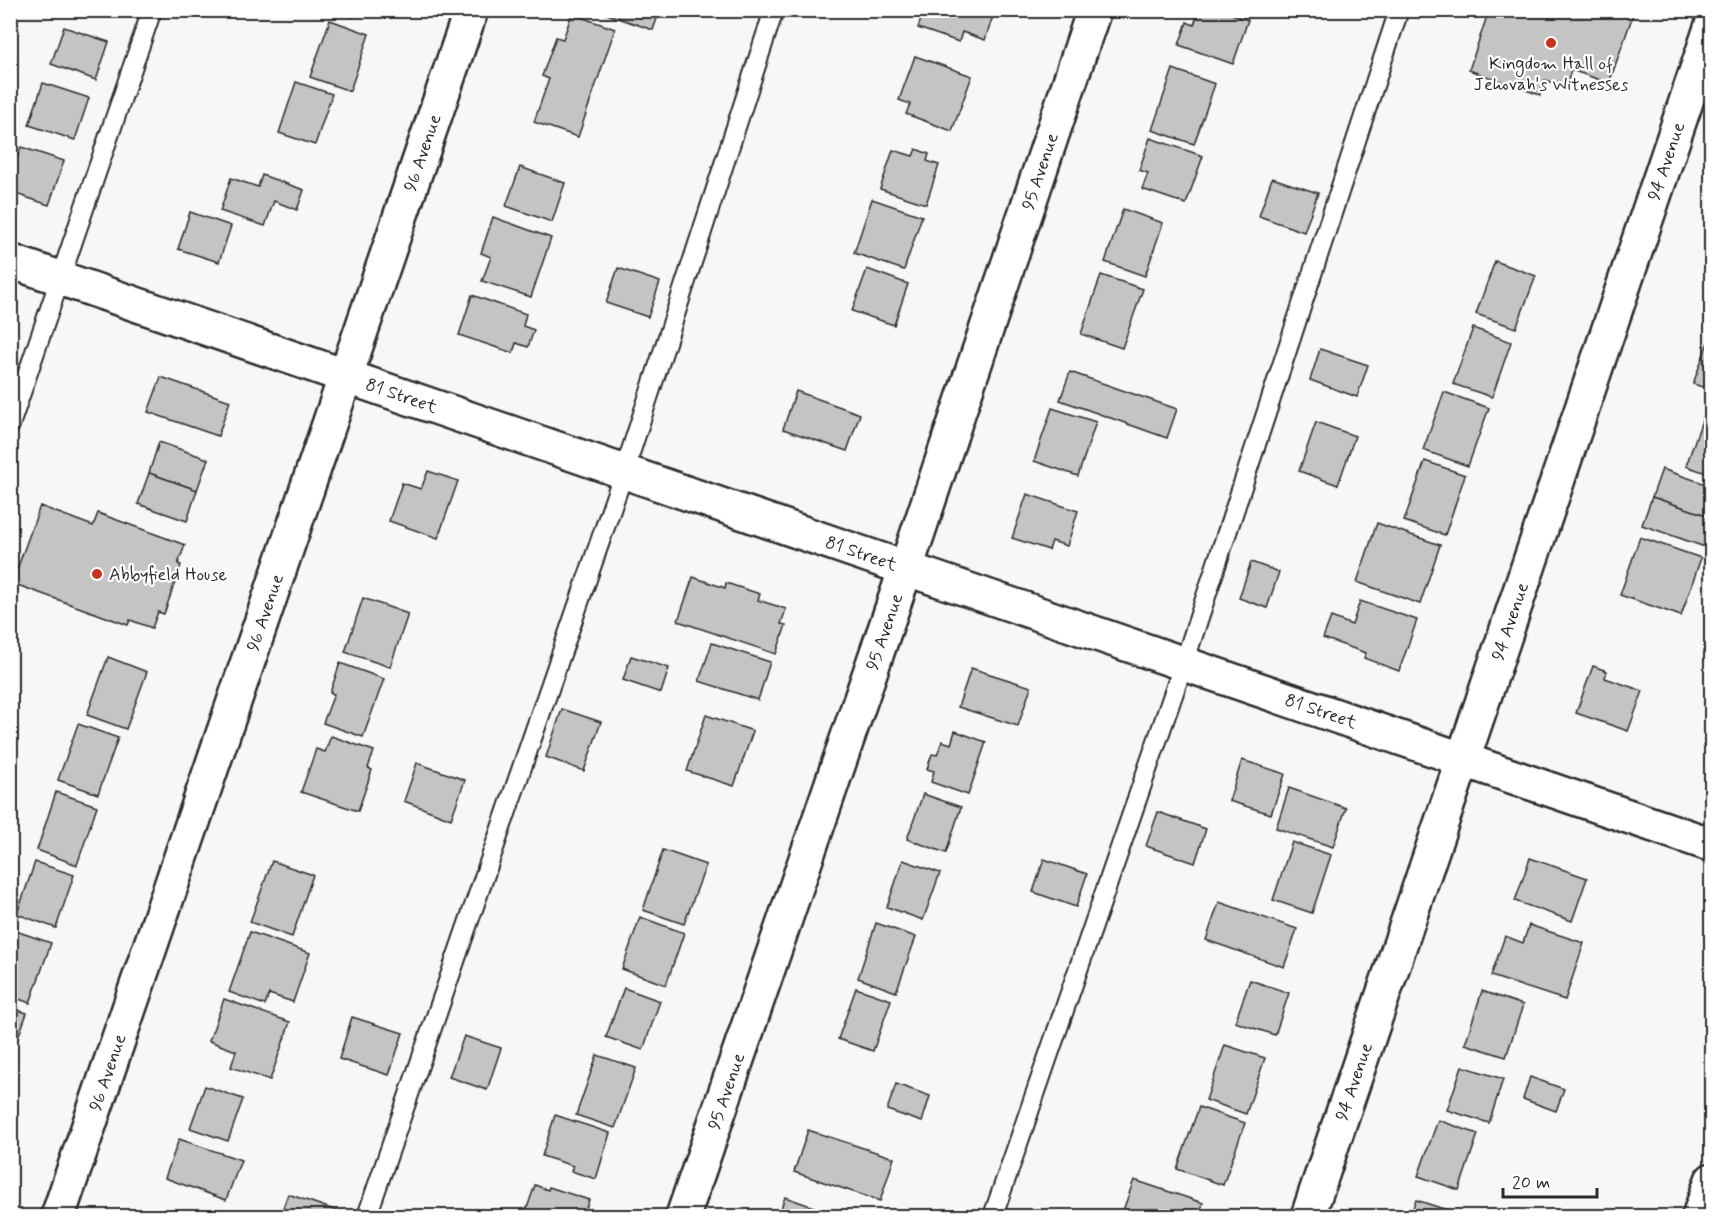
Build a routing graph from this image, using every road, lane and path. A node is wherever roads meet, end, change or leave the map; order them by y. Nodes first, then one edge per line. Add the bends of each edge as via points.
1 (152, 10) edge
2 (471, 10) edge
3 (774, 10) edge
4 (1094, 10) edge
5 (1399, 10) edge
6 (1712, 26) edge
7 (10, 261) edge
8 (61, 278) junction
9 (346, 376) junction
10 (10, 425) edge
11 (624, 472) junction
12 (906, 568) junction
13 (1184, 663) junction
14 (1464, 761) junction
15 (1712, 845) edge
16 (1712, 1180) edge
17 (58, 1216) edge
18 (367, 1216) edge
19 (683, 1216) edge
20 (993, 1216) edge
21 (1308, 1216) edge
22 (1699, 1216) edge

1 - 8 lane
2 - 9 street, 96 Avenue
3 - 11 lane
4 - 12 street, 95 Avenue
5 - 13 lane
6 - 14 street, 94 Avenue
7 - 8 street, 81 Street
8 - 9 street, 81 Street
8 - 10 lane
9 - 11 street, 81 Street
9 - 17 street, 96 Avenue
11 - 12 street, 81 Street
11 - 18 lane
12 - 13 street, 81 Street
12 - 19 street, 95 Avenue
13 - 14 street, 81 Street
13 - 20 lane
14 - 15 street, 81 Street
14 - 21 street, 94 Avenue
16 - 22 street

